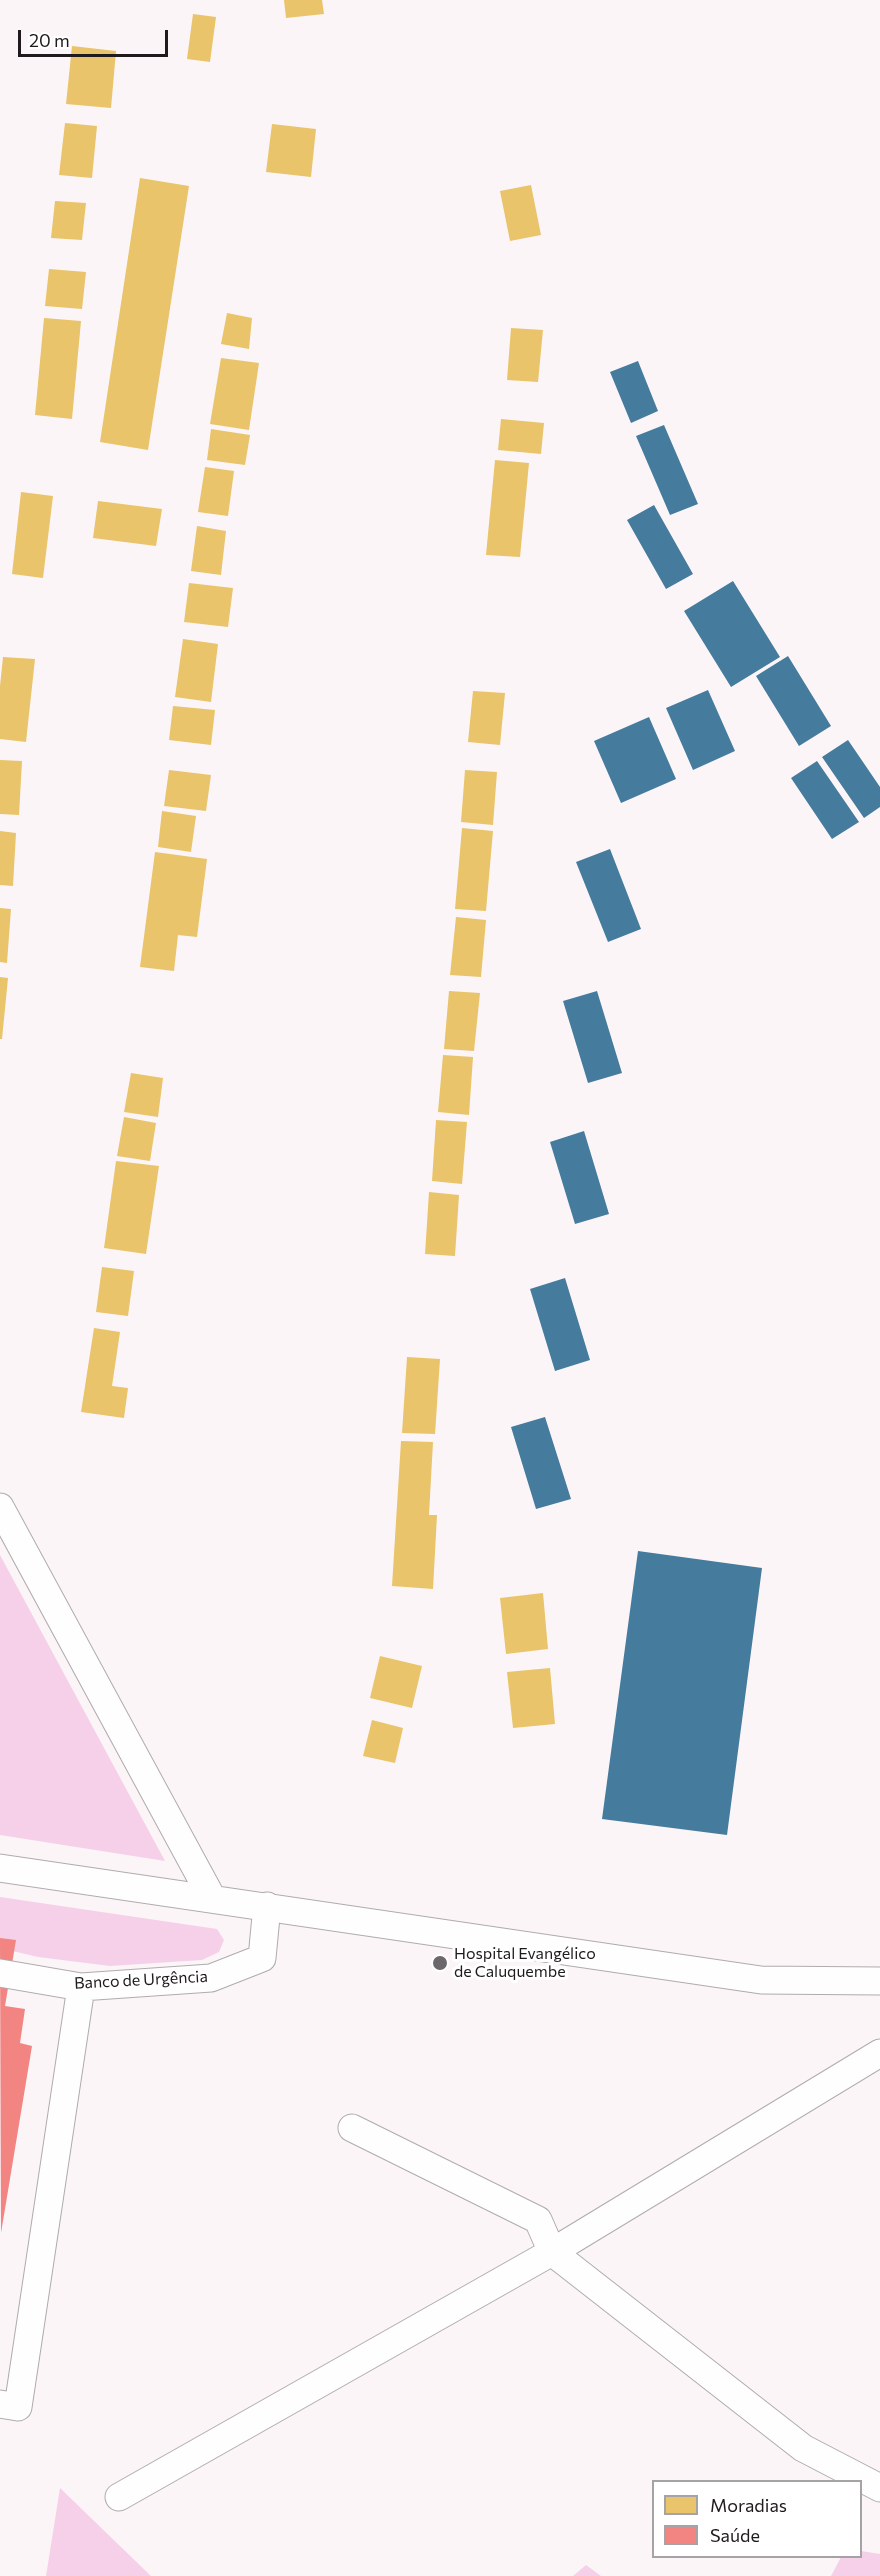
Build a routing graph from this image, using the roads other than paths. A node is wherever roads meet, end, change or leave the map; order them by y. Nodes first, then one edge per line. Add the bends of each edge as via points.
1 (0, 1507) edge
2 (0, 1868) edge
3 (212, 1898) junction
4 (267, 1906) junction
5 (0, 1973) edge
6 (880, 1981) edge
7 (81, 1987) junction
8 (880, 2053) edge
9 (352, 2128) dead end
10 (552, 2252) junction
11 (0, 2404) edge
12 (880, 2488) edge
13 (119, 2497) dead end

1 - 3 lane
2 - 3 lane
3 - 4 lane
4 - 6 lane via 760,1980
4 - 7 lane, Banco de Urgência via 262,1958 211,1978
5 - 7 lane, Banco de Urgência
7 - 11 lane via 18,2407
8 - 10 lane
9 - 10 lane via 538,2220
10 - 12 lane via 803,2448
10 - 13 lane

